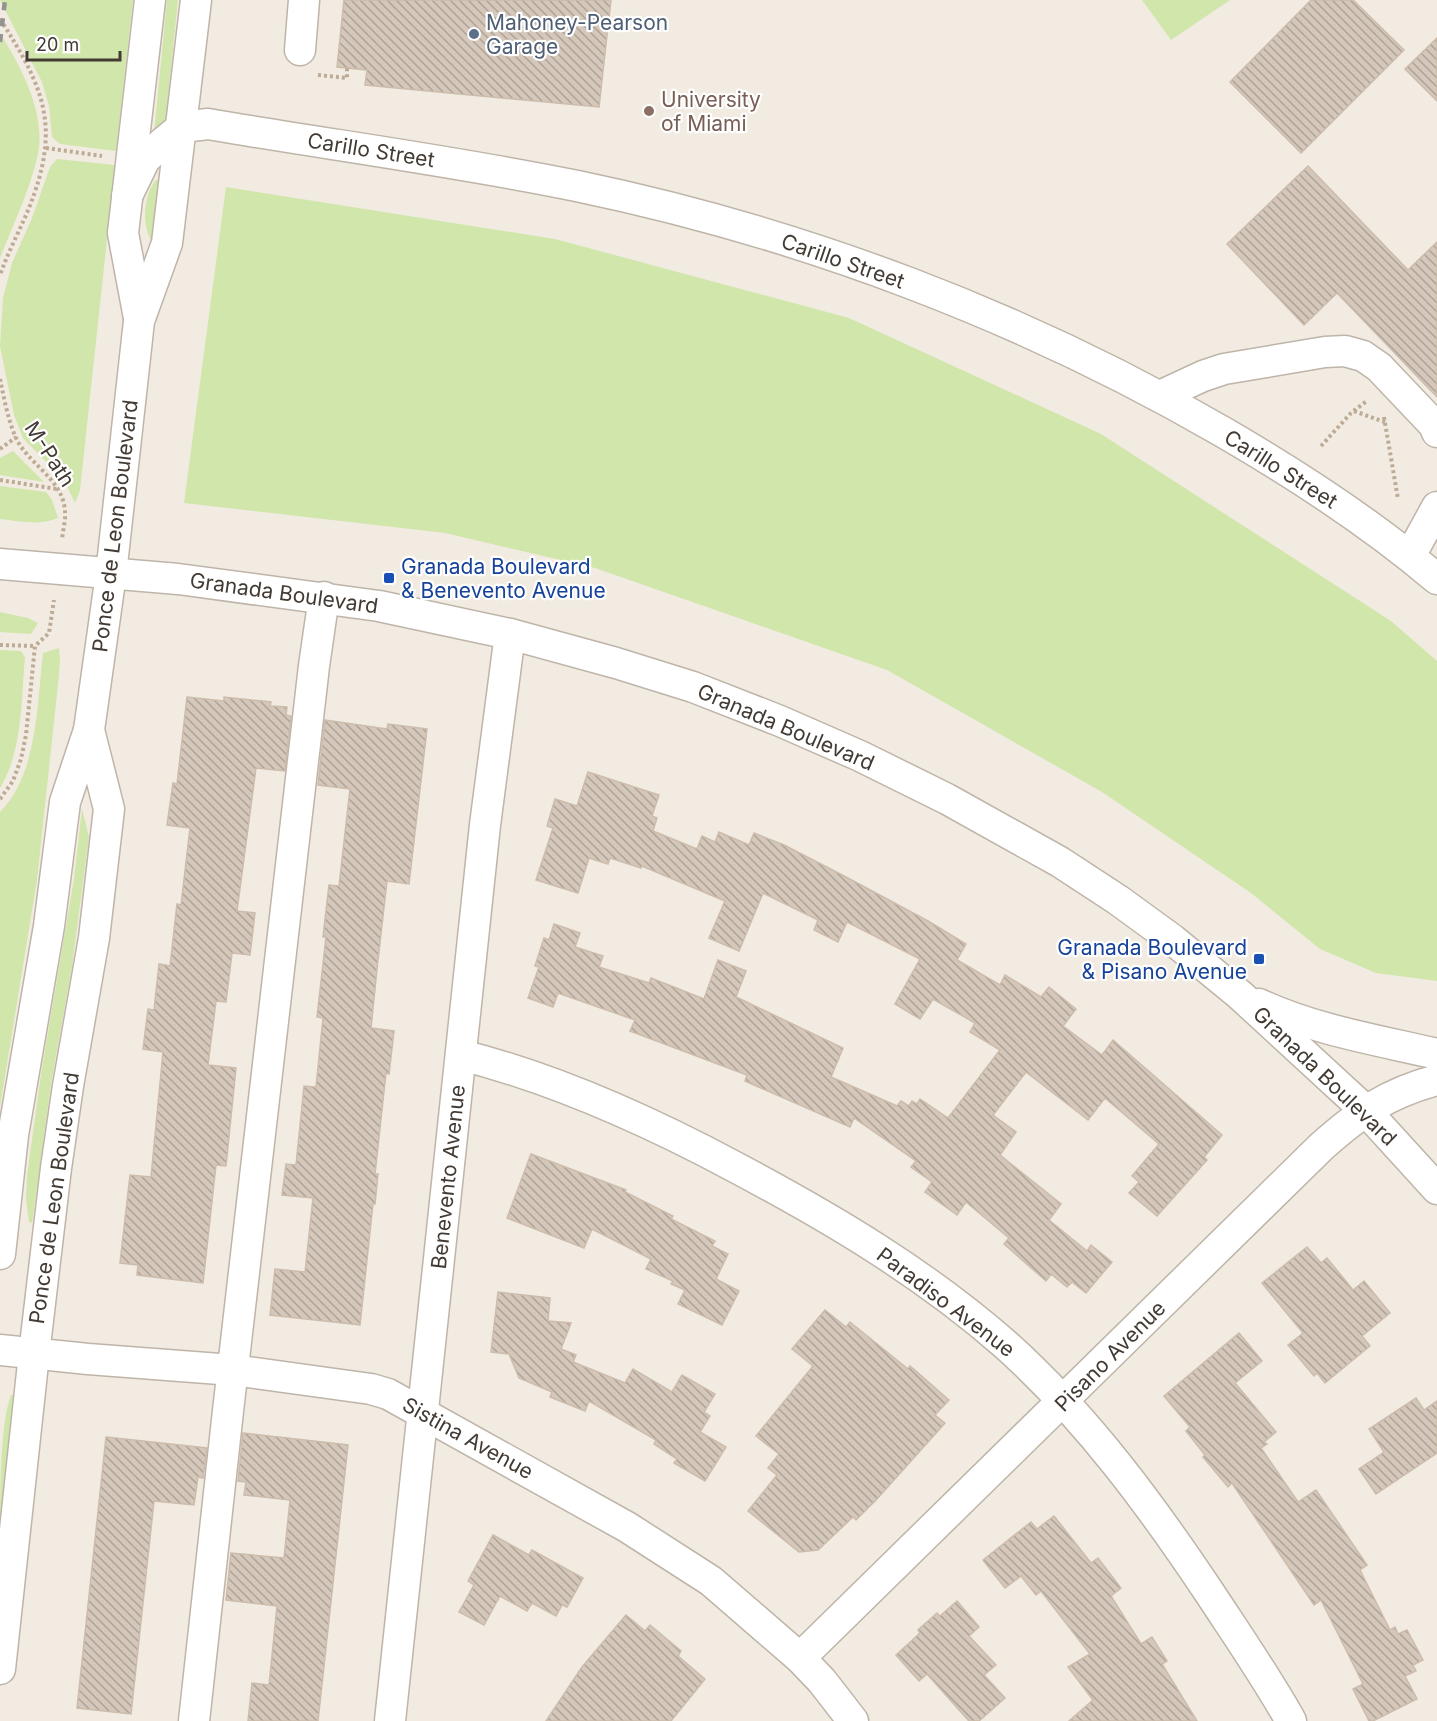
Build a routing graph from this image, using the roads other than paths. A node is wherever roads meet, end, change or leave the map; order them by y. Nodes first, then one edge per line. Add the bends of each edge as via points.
1 (150, 0) edge
2 (196, 0) edge
3 (304, 0) edge
4 (300, 50) dead end
5 (182, 127) junction
6 (127, 196) junction
7 (140, 321) junction
8 (1160, 396) junction
9 (1437, 432) edge
10 (1437, 507) edge
11 (1410, 556) junction
12 (0, 564) edge
13 (111, 574) junction
14 (1437, 579) edge
15 (324, 597) junction
16 (510, 634) junction
17 (89, 730) junction
18 (1240, 995) junction
19 (1437, 1054) edge
20 (461, 1055) junction
21 (1437, 1080) edge
22 (1365, 1110) junction
23 (1437, 1189) edge
24 (0, 1254) edge
25 (0, 1350) edge
26 (34, 1354) junction
27 (232, 1370) junction
28 (1063, 1402) junction
29 (424, 1413) junction
30 (800, 1658) junction
31 (0, 1669) edge
32 (194, 1721) edge
33 (390, 1721) edge
34 (853, 1721) edge
35 (1291, 1721) edge

1 - 6 street, Ponce de Leon Boulevard
2 - 5 street, Ponce de Leon Boulevard
3 - 4 street
5 - 6 street via 146,159
5 - 7 street, Ponce de Leon Boulevard via 166,243
5 - 8 street, Carillo Street via 208,124 456,164 576,186 727,223 895,278 1052,342
6 - 7 street, Ponce de Leon Boulevard via 123,233
7 - 13 street, Ponce de Leon Boulevard
8 - 9 street via 1224,369 1346,351 1379,367
8 - 11 street, Carillo Street via 1301,480
10 - 11 street
11 - 14 street, Carillo Street
12 - 13 street, Granada Boulevard
13 - 15 street, Granada Boulevard
13 - 17 street, Ponce de Leon Boulevard
15 - 16 street, Granada Boulevard
15 - 27 street
16 - 18 street, Granada Boulevard via 693,687 860,756 947,799 1060,862 1118,900
16 - 20 street, Benevento Avenue
17 - 24 street, Ponce de Leon Boulevard via 64,802 49,926 13,1134
17 - 26 street, Ponce de Leon Boulevard via 110,809 94,938 56,1168
18 - 19 street via 1300,1020
18 - 22 street, Granada Boulevard
20 - 28 street, Paradiso Avenue via 507,1067 647,1122 813,1210 885,1254 960,1308 1005,1345
20 - 29 street, Benevento Avenue
21 - 22 street, Pisano Avenue via 1403,1090
22 - 23 street, Granada Boulevard
22 - 28 street, Pisano Avenue via 1321,1147
25 - 26 street, Sistina Avenue
26 - 27 street, Sistina Avenue
26 - 31 street, Ponce de Leon Boulevard
27 - 29 street, Sistina Avenue via 371,1389
27 - 32 street
28 - 30 street, Pisano Avenue
28 - 35 street, Paradiso Avenue via 1167,1528
29 - 30 street, Sistina Avenue via 627,1527 711,1581
29 - 33 street, Benevento Avenue
30 - 34 street, Sistina Avenue

